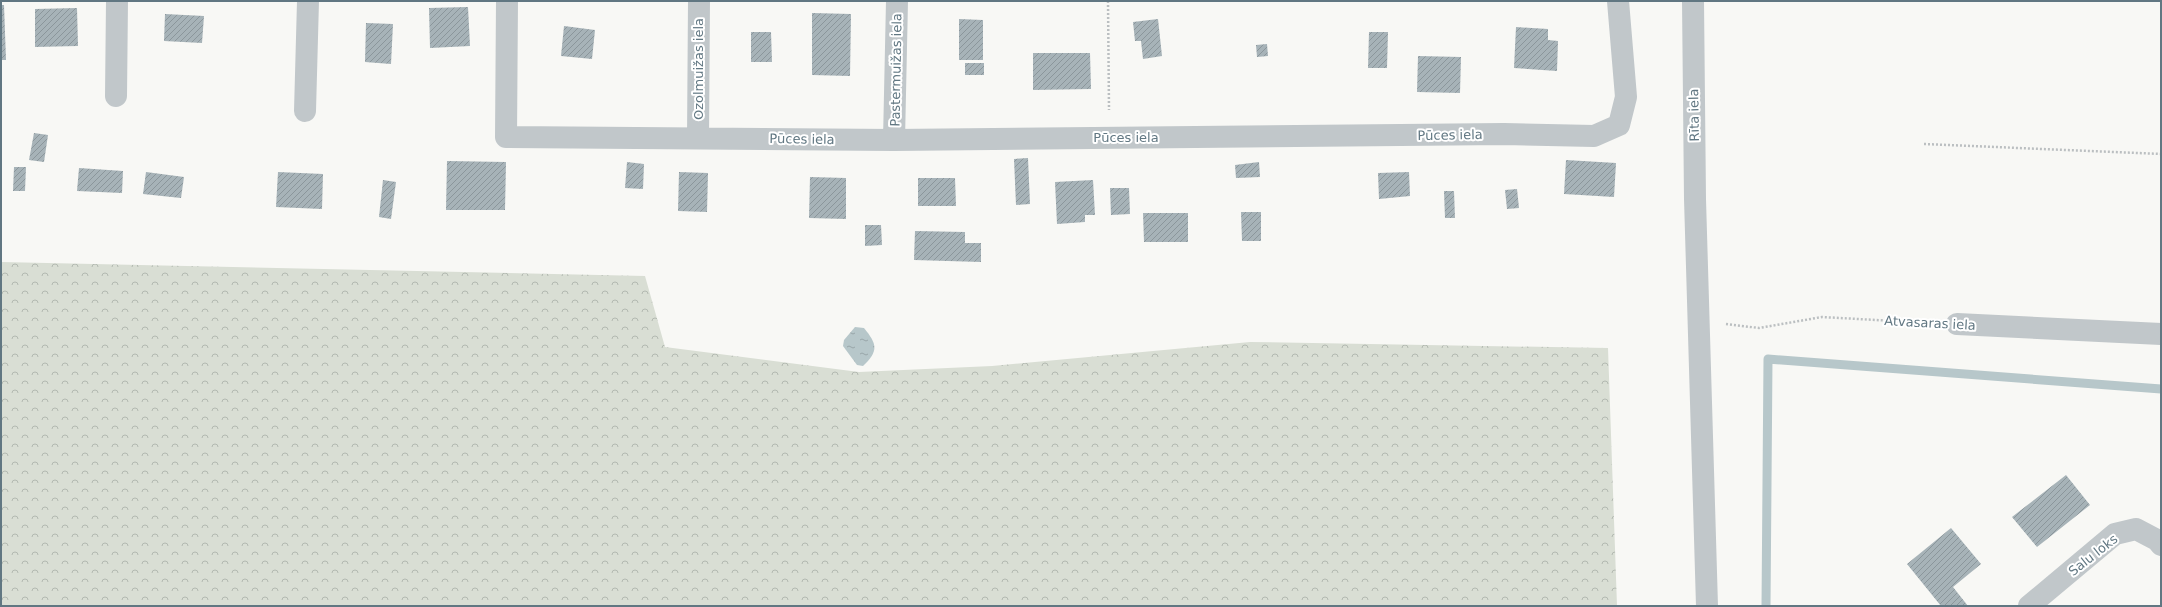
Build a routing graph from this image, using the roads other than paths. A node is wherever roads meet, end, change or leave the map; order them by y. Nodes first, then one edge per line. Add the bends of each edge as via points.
1 (117, 1) edge
2 (308, 1) edge
3 (507, 1) edge
4 (699, 1) edge
5 (897, 1) edge
6 (1618, 1) edge
7 (1693, 1) edge
8 (116, 96) dead end
9 (305, 111) dead end
10 (698, 138) junction
11 (894, 140) junction
12 (1957, 324) road end
13 (2161, 334) edge
14 (2161, 545) edge
15 (1708, 606) edge
16 (2029, 606) edge

1 - 8 street
2 - 9 street
3 - 10 street, Pūces iela via 506,137
4 - 10 street, Ozolmuižas iela
5 - 11 street, Pastermuižas iela
6 - 11 street, Pūces iela via 1626,97 1619,126 1594,136 1504,134
7 - 15 street, Rīta iela via 1695,198
10 - 11 street, Pūces iela
12 - 13 street, Atvasaras iela
14 - 16 street, Salu loks via 2136,528 2114,534

